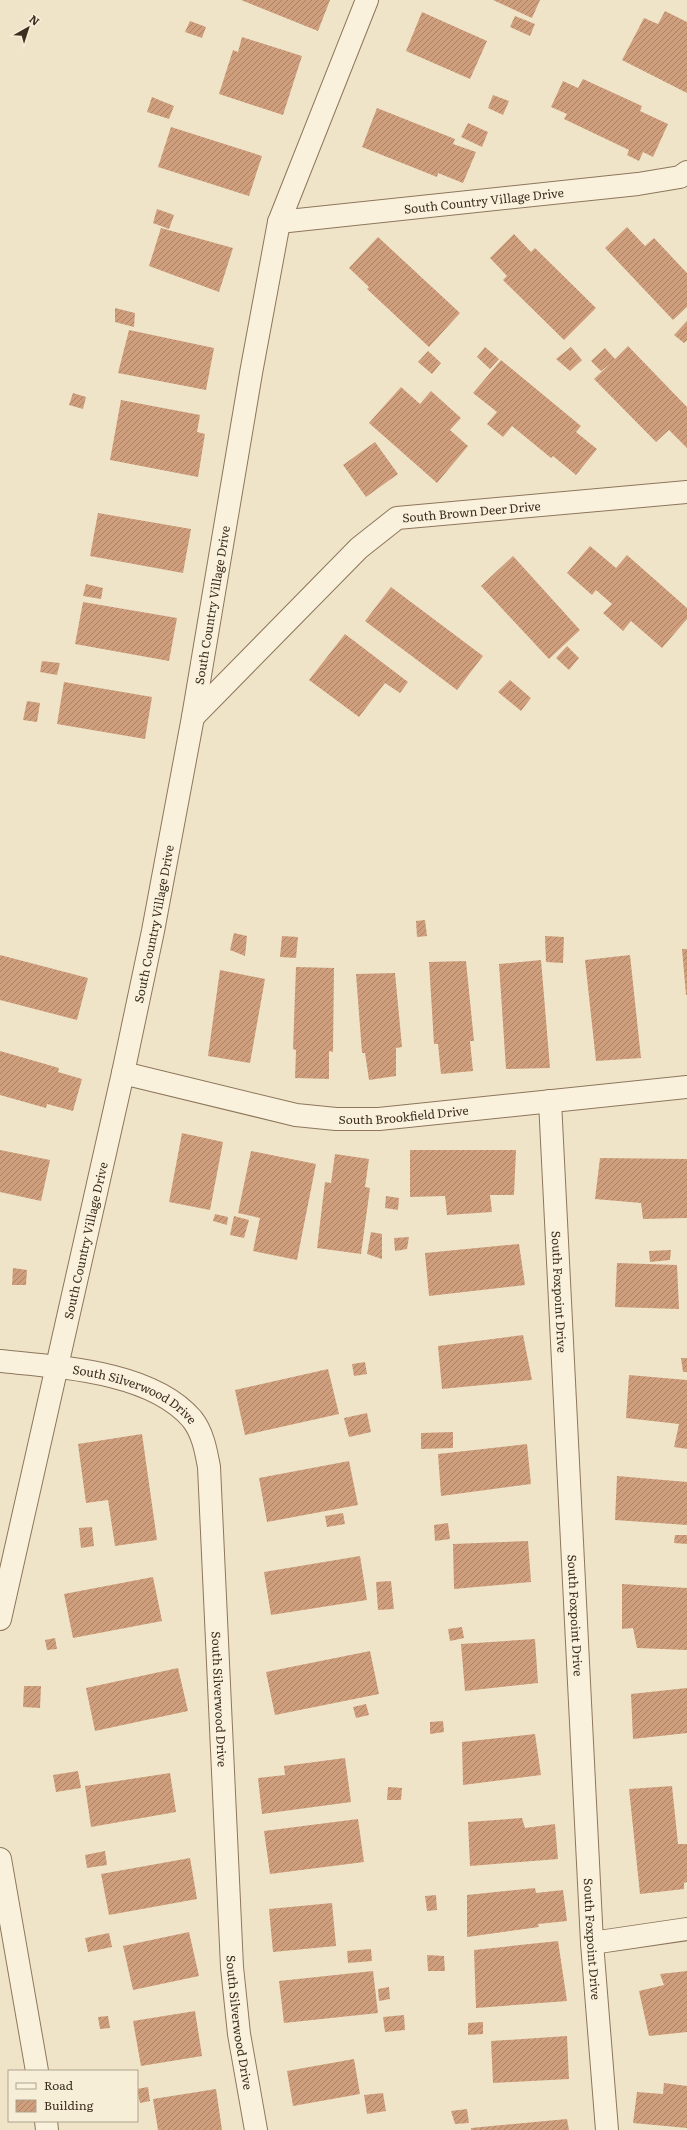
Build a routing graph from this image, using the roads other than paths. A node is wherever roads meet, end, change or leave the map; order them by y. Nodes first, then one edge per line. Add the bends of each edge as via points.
1 (367, 0) edge
2 (687, 172) edge
3 (279, 222) junction
4 (687, 492) edge
5 (193, 717) junction
6 (123, 1073) junction
7 (687, 1087) edge
8 (550, 1101) junction
9 (0, 1361) edge
10 (56, 1366) junction
11 (0, 1619) edge
12 (0, 1859) edge
13 (687, 1928) edge
14 (592, 1943) junction
15 (37, 2070) edge
16 (256, 2130) edge
17 (607, 2130) edge

1 - 3 street, South Country Village Drive
2 - 3 street, South Country Village Drive via 680,177 638,184
3 - 5 street, South Country Village Drive
4 - 5 street, South Brown Deer Drive via 397,518 360,548
5 - 6 street, South Country Village Drive
6 - 8 street, South Brookfield Drive via 296,1115 336,1119 379,1119
6 - 10 street, South Country Village Drive
7 - 8 street, South Brookfield Drive
8 - 14 street, South Foxpoint Drive
9 - 10 street, South Silverwood Drive
10 - 11 street, South Country Village Drive
10 - 16 street, South Silverwood Drive via 120,1378 154,1389 174,1402 192,1420 205,1444 209,1468 232,1967 239,2034
12 - 15 street
13 - 14 street
14 - 17 street, South Foxpoint Drive

